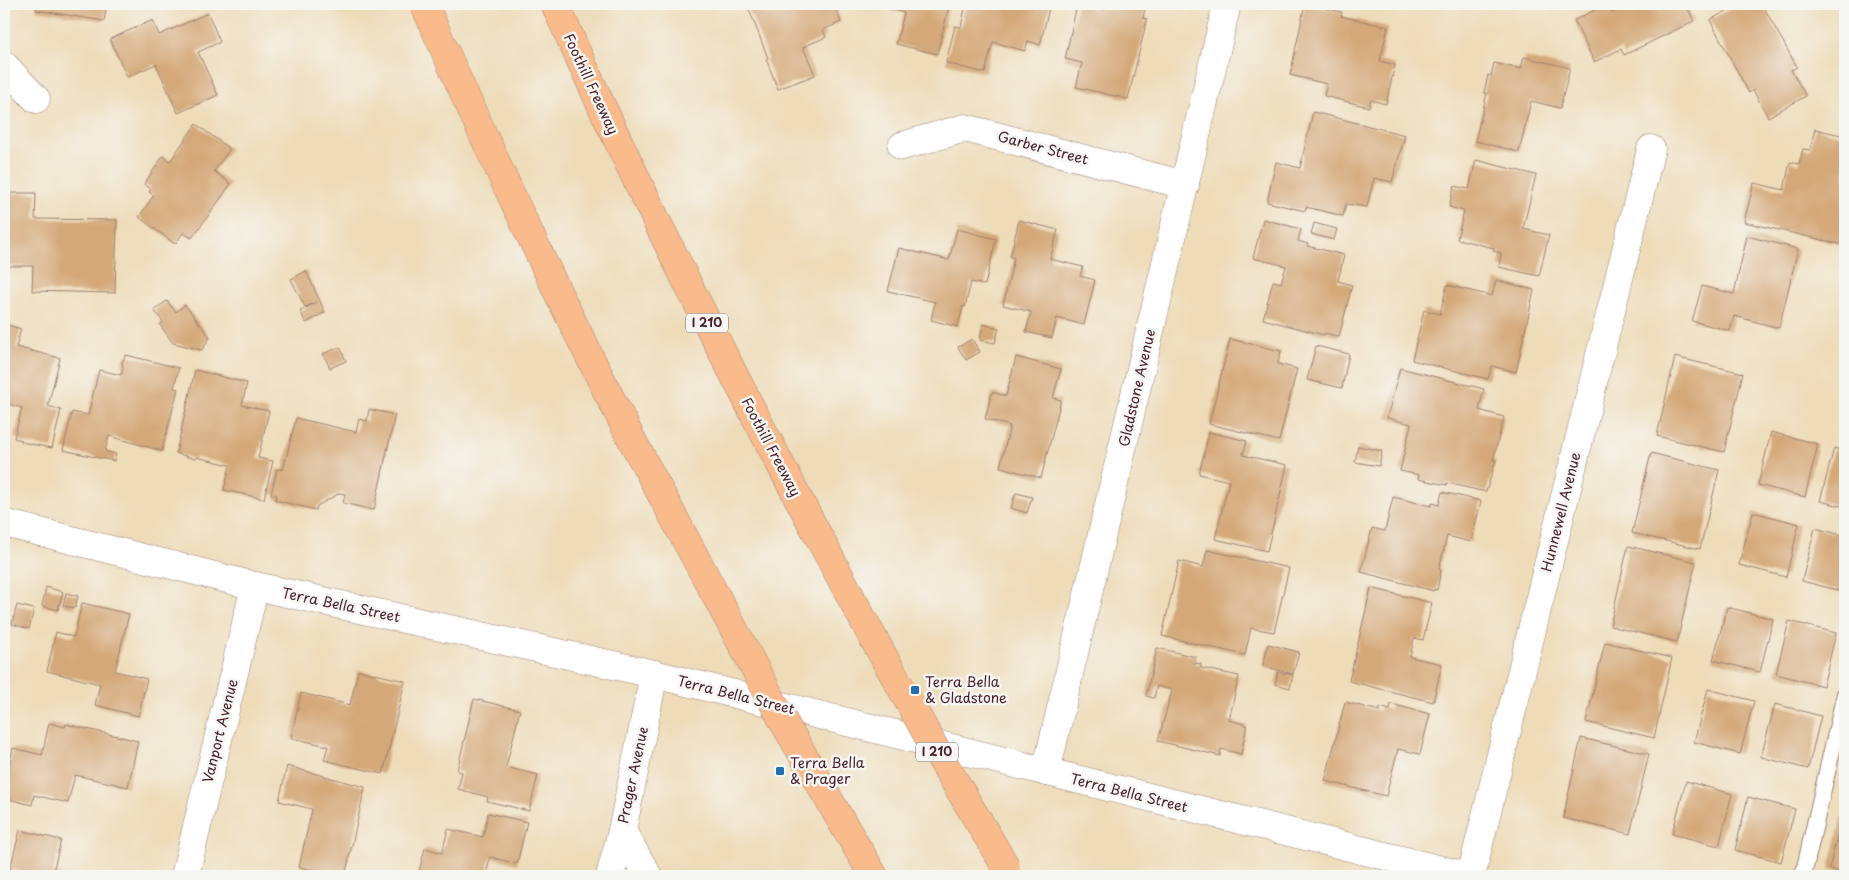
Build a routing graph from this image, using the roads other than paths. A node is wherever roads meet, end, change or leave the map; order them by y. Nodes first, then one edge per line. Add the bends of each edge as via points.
1 (424, 4) edge
2 (555, 4) edge
3 (1227, 4) edge
4 (4, 65) edge
5 (36, 99) dead end
6 (902, 146) dead end
7 (1651, 149) dead end
8 (1184, 185) junction
9 (4, 523) edge
10 (255, 586) junction
11 (654, 674) junction
12 (1845, 694) edge
13 (1046, 772) junction
14 (622, 831) junction
15 (1009, 871) edge
16 (185, 876) edge
17 (610, 876) edge
18 (648, 876) edge
19 (874, 876) edge
20 (1466, 876) edge
21 (1471, 876) edge
22 (1803, 876) edge

1 - 19 highway, bridge via 479,128 632,438 782,719
2 - 15 highway, Foothill Freeway / I 210, bridge via 650,208 738,384 872,636
3 - 8 street, Gladstone Avenue
4 - 5 street
6 - 8 street, Garber Street via 965,128
7 - 21 street, Hunnewell Avenue
8 - 13 street, Gladstone Avenue
9 - 10 street, Terra Bella Street
10 - 11 street, Terra Bella Street
10 - 16 street, Vanport Avenue
11 - 13 street, Terra Bella Street
11 - 14 street, Prager Avenue
12 - 22 lane
13 - 20 street, Terra Bella Street
14 - 17 street, Prager Avenue
14 - 18 street

